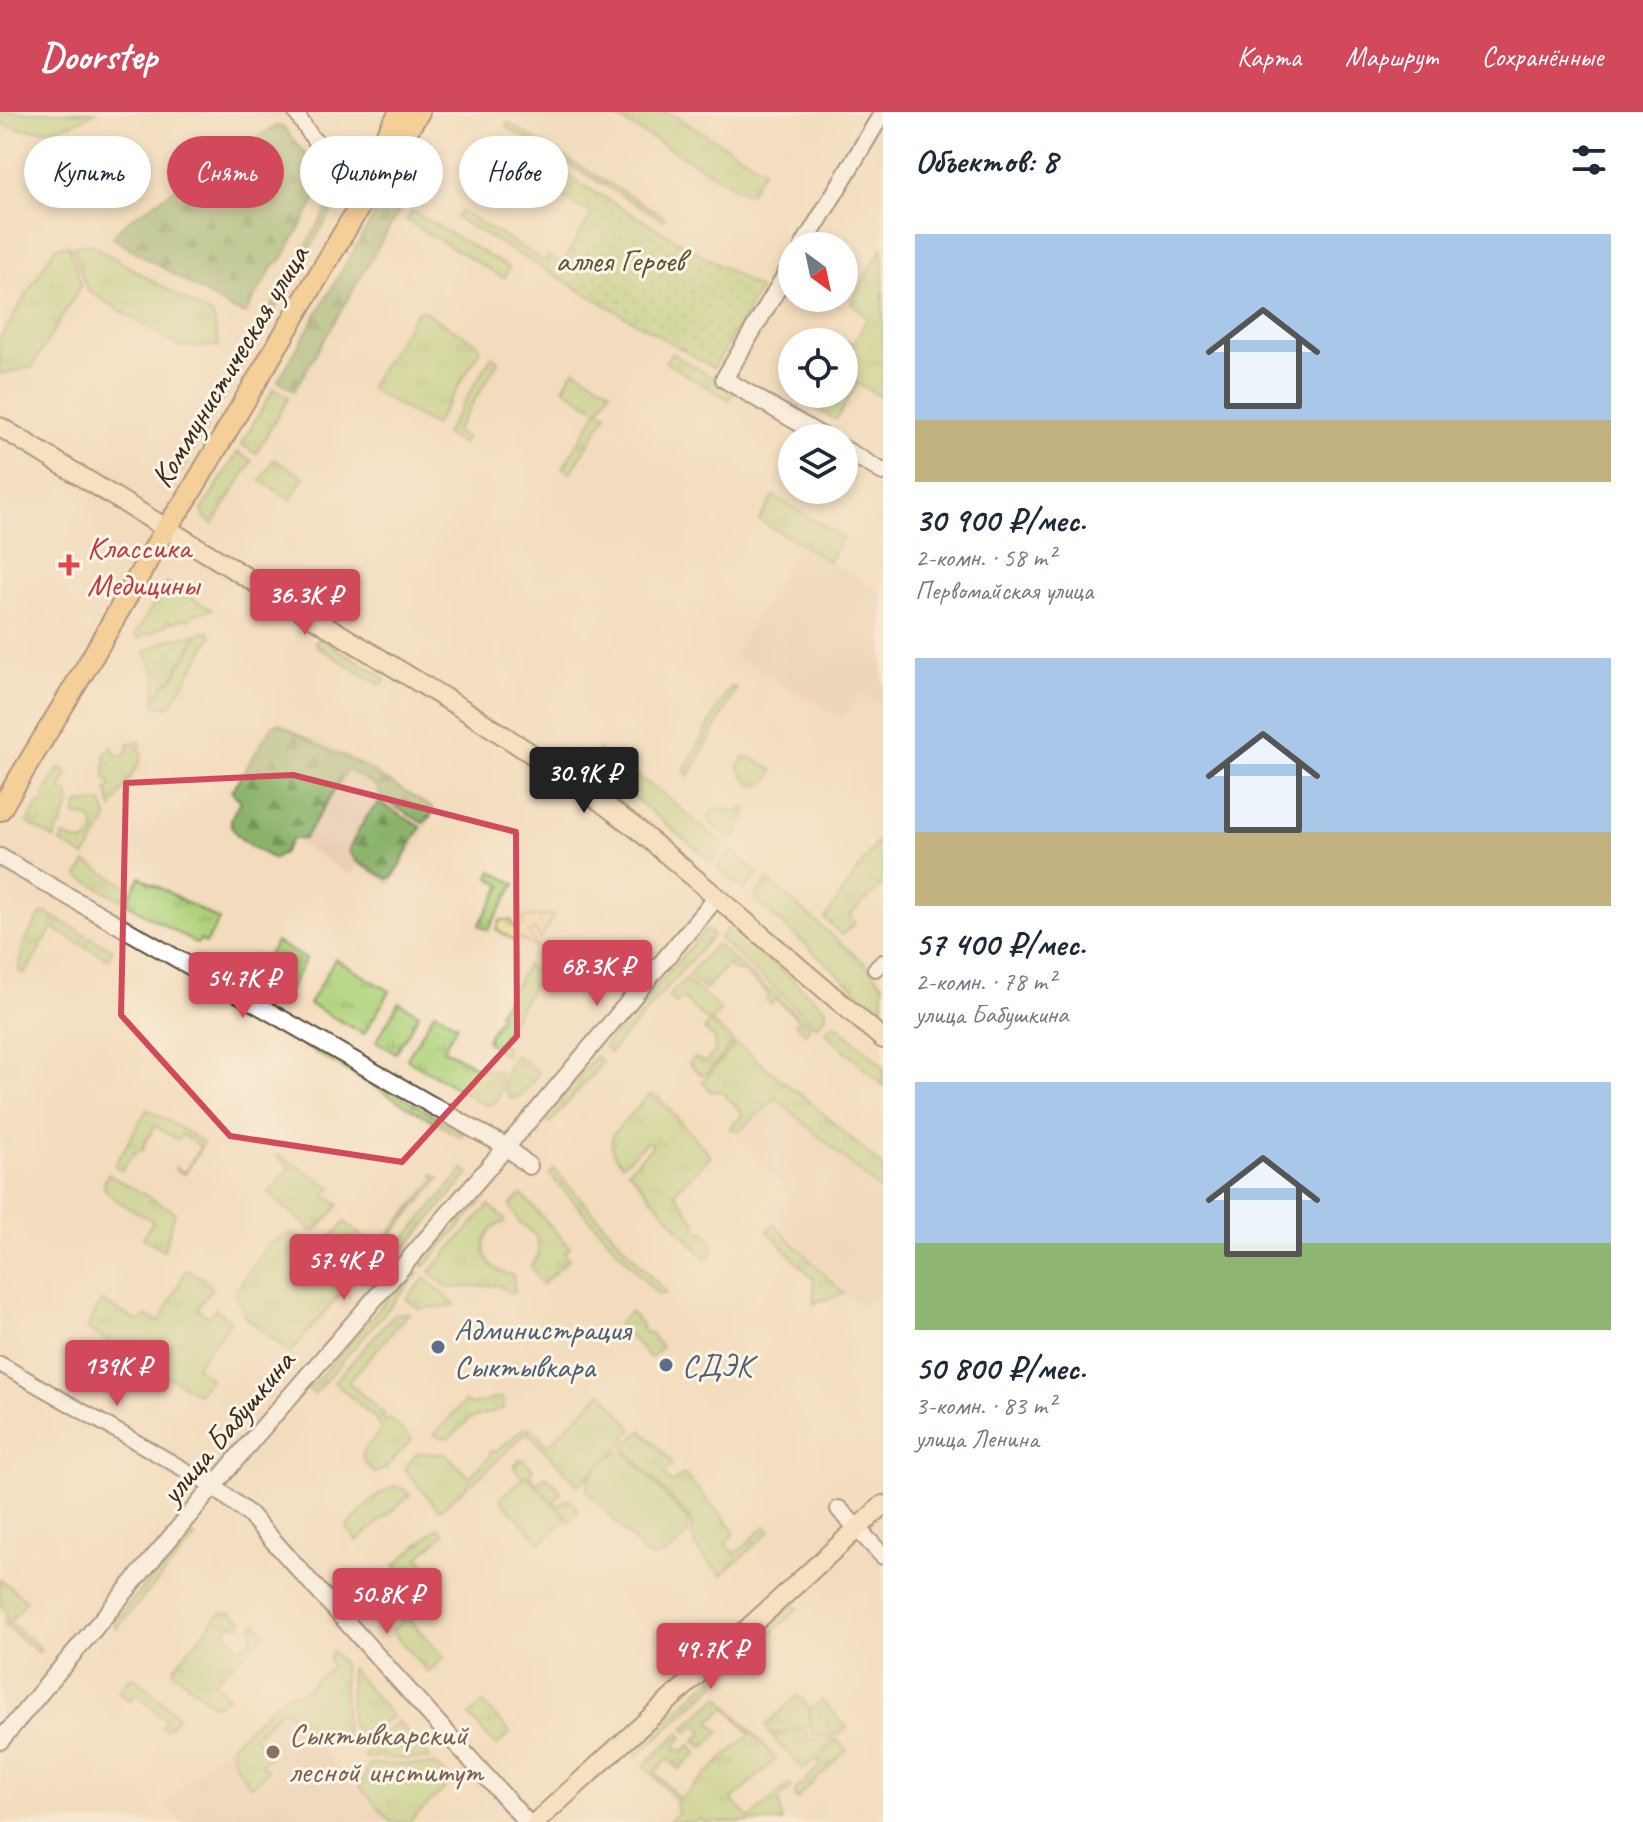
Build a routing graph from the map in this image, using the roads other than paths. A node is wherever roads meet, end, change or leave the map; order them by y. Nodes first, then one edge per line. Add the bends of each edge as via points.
1 (295, 112) edge
2 (400, 112) edge
3 (419, 112) edge
4 (883, 112) edge
5 (311, 136) edge
6 (389, 136) edge
7 (401, 136) edge
8 (352, 208) edge
9 (811, 232) edge
10 (778, 288) edge
11 (801, 424) edge
12 (0, 427) edge
13 (858, 457) edge
14 (883, 472) edge
15 (166, 528) junction
16 (0, 810) edge
17 (0, 857) edge
18 (717, 897) junction
19 (883, 1039) edge
20 (506, 1146) junction
21 (529, 1166) dead end
22 (0, 1364) edge
23 (213, 1486) junction
24 (883, 1505) edge
25 (839, 1509) dead end
26 (857, 1529) junction
27 (883, 1556) edge
28 (0, 1741) edge
29 (527, 1822) edge
30 (536, 1822) edge

1 - 5 street
2 - 6 main road, Коммунистическая улица
3 - 7 main road, Коммунистическая улица
4 - 9 street
8 - 15 main road, Коммунистическая улица
10 - 11 street via 724,379
12 - 15 main road
13 - 14 street
15 - 16 main road, Коммунистическая улица
15 - 18 main road via 573,781
17 - 20 street
18 - 19 main road
18 - 20 street, улица Бабушкина
20 - 21 street
20 - 23 street, улица Бабушкина
22 - 23 street
23 - 28 street, улица Бабушкина
23 - 29 street via 250,1515
24 - 26 main road
25 - 26 street
26 - 27 street
26 - 30 main road

